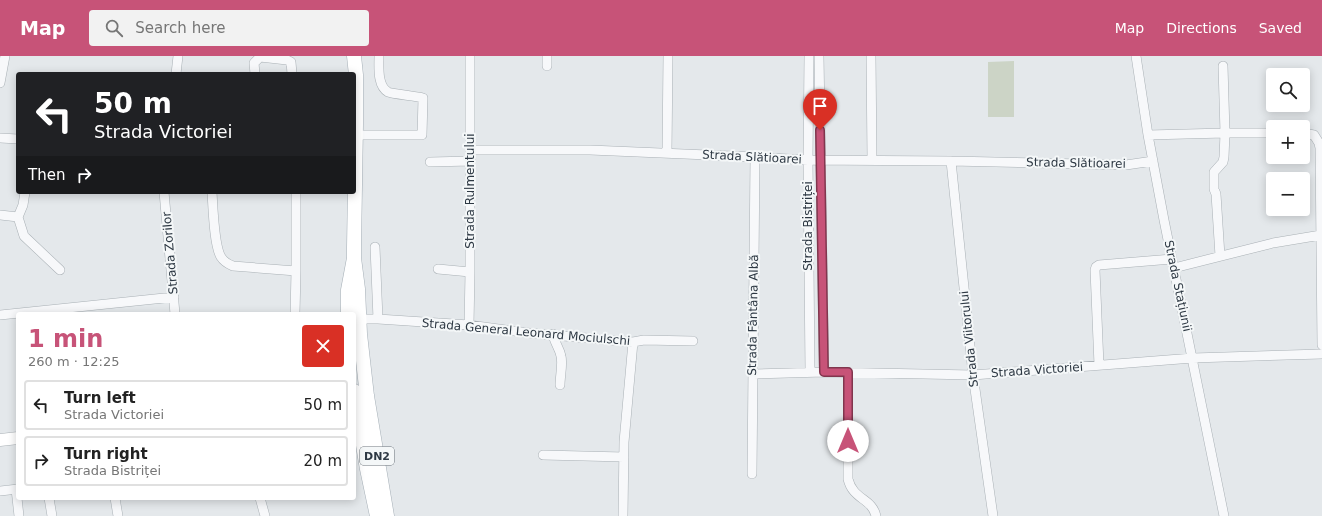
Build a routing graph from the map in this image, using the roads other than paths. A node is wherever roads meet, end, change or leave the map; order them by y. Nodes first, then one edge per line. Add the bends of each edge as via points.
1 (5, 56) edge
2 (178, 56) edge
3 (354, 56) edge
4 (379, 56) edge
5 (470, 56) edge
6 (547, 56) edge
7 (668, 56) edge
8 (809, 56) edge
9 (819, 56) edge
10 (871, 56) edge
11 (1136, 56) edge
12 (546, 66) dead end
13 (1223, 66) dead end
14 (292, 71) edge
15 (176, 72) edge
16 (255, 72) edge
17 (356, 72) edge
18 (356, 75) edge
19 (0, 82) edge
20 (1225, 133) junction
21 (1266, 133) edge
22 (1310, 133) edge
23 (356, 135) joint
24 (1148, 135) junction
25 (0, 138) edge
26 (16, 139) edge
27 (470, 150) junction
28 (668, 153) junction
29 (754, 157) junction
30 (808, 160) junction
31 (821, 160) junction
32 (872, 160) junction
33 (470, 161) junction
34 (950, 161) junction
35 (1153, 161) junction
36 (430, 162) dead end
37 (1321, 164) edge
38 (25, 194) edge
39 (164, 194) edge
40 (212, 194) edge
41 (296, 194) edge
42 (355, 194) edge
43 (1321, 208) edge
44 (0, 215) edge
45 (18, 217) junction
46 (1321, 235) junction
47 (375, 247) dead end
48 (1220, 256) junction
49 (1173, 264) junction
50 (438, 269) dead end
51 (60, 270) dead end
52 (296, 271) junction
53 (470, 272) junction
54 (174, 297) junction
55 (29, 312) edge
56 (176, 312) edge
57 (295, 312) edge
58 (355, 312) edge
59 (16, 313) edge
60 (0, 315) edge
61 (356, 316) edge
62 (378, 319) junction
63 (356, 322) edge
64 (468, 325) junction
65 (553, 334) junction
66 (694, 340) dead end
67 (633, 342) junction
68 (1322, 345) edge
69 (1322, 354) edge
70 (1193, 358) junction
71 (1099, 365) junction
72 (810, 372) junction
73 (824, 372) junction
74 (848, 372) junction
75 (753, 374) junction
76 (973, 375) junction
77 (560, 385) dead end
78 (358, 392) edge
79 (357, 427) edge
80 (16, 438) edge
81 (0, 440) edge
82 (543, 455) dead end
83 (624, 457) junction
84 (752, 474) dead end
85 (16, 489) edge
86 (0, 491) edge
87 (18, 500) edge
88 (49, 500) edge
89 (115, 500) edge
90 (261, 500) edge
91 (19, 516) edge
92 (52, 516) edge
93 (118, 516) edge
94 (265, 516) edge
95 (377, 516) edge
96 (387, 516) edge
97 (623, 516) edge
98 (876, 516) edge
99 (993, 516) edge
100 (1224, 516) edge

1 - 19 street
2 - 15 street
3 - 17 main road, DN2
4 - 23 street via 382,86 388,92 423,98 422,135
5 - 27 street, Strada Rulmentului
6 - 12 street
7 - 28 street
8 - 30 street, Strada Bistriței
9 - 31 street, Strada Bistriței
10 - 32 street
11 - 24 street, Strada Stațiunii
13 - 20 street
14 - 16 street via 291,62 287,60 260,57 254,63
18 - 23 main road, DN2
20 - 21 street
20 - 24 street
20 - 48 street via 1224,157 1214,172
22 - 37 street via 1320,143
24 - 35 street, Strada Stațiunii
25 - 26 street
27 - 28 street, Strada Slătioarei
27 - 33 street, Strada Rulmentului
28 - 29 street, Strada Slătioarei
29 - 30 street, Strada Slătioarei
29 - 75 street, Strada Fântâna Albă
30 - 31 street, Strada Slătioarei
30 - 72 street, Strada Bistriței
31 - 32 street, Strada Slătioarei
31 - 73 street, Strada Bistriței
32 - 34 street, Strada Slătioarei
33 - 36 street
33 - 53 street, Strada Rulmentului
34 - 35 street, Strada Slătioarei via 1126,165
34 - 76 street, Strada Viitorului
35 - 49 street, Strada Stațiunii
37 - 43 street
38 - 45 street
39 - 54 street, Strada Zorilor
40 - 52 street via 217,247 226,263 233,266
41 - 52 street
42 - 58 main road, DN2 via 354,258 358,289
43 - 46 street
44 - 45 street
45 - 51 street via 24,236
46 - 48 street
46 - 68 street
47 - 62 street
48 - 49 street
49 - 70 street, Strada Stațiunii
49 - 71 street via 1096,267
50 - 53 street
52 - 57 street
53 - 64 street, Strada Rulmentului
54 - 55 street
54 - 56 street, Strada Zorilor
59 - 60 street
61 - 62 street, Strada General Leonard Mociulschi
62 - 64 street, Strada General Leonard Mociulschi
63 - 78 main road, DN2 via 360,334
64 - 65 street, Strada General Leonard Mociulschi
65 - 67 street, Strada General Leonard Mociulschi
65 - 77 street via 561,358
66 - 67 street, Strada General Leonard Mociulschi
67 - 83 street
69 - 70 street, Strada Victoriei
70 - 71 street, Strada Victoriei
70 - 100 street, Strada Stațiunii
71 - 76 street, Strada Victoriei
72 - 73 street, Strada Victoriei
72 - 75 street, Strada Victoriei
73 - 74 street, Strada Victoriei
74 - 76 street, Strada Victoriei
74 - 98 street via 848,479 854,492 874,508
75 - 84 street, Strada Fântâna Albă
76 - 99 street, Strada Viitorului
78 - 79 main road, DN2
78 - 96 main road, DN2
79 - 95 main road, DN2
80 - 81 main road
82 - 83 street
83 - 97 street
85 - 86 street
87 - 91 street
88 - 92 street
89 - 93 street
90 - 94 street

